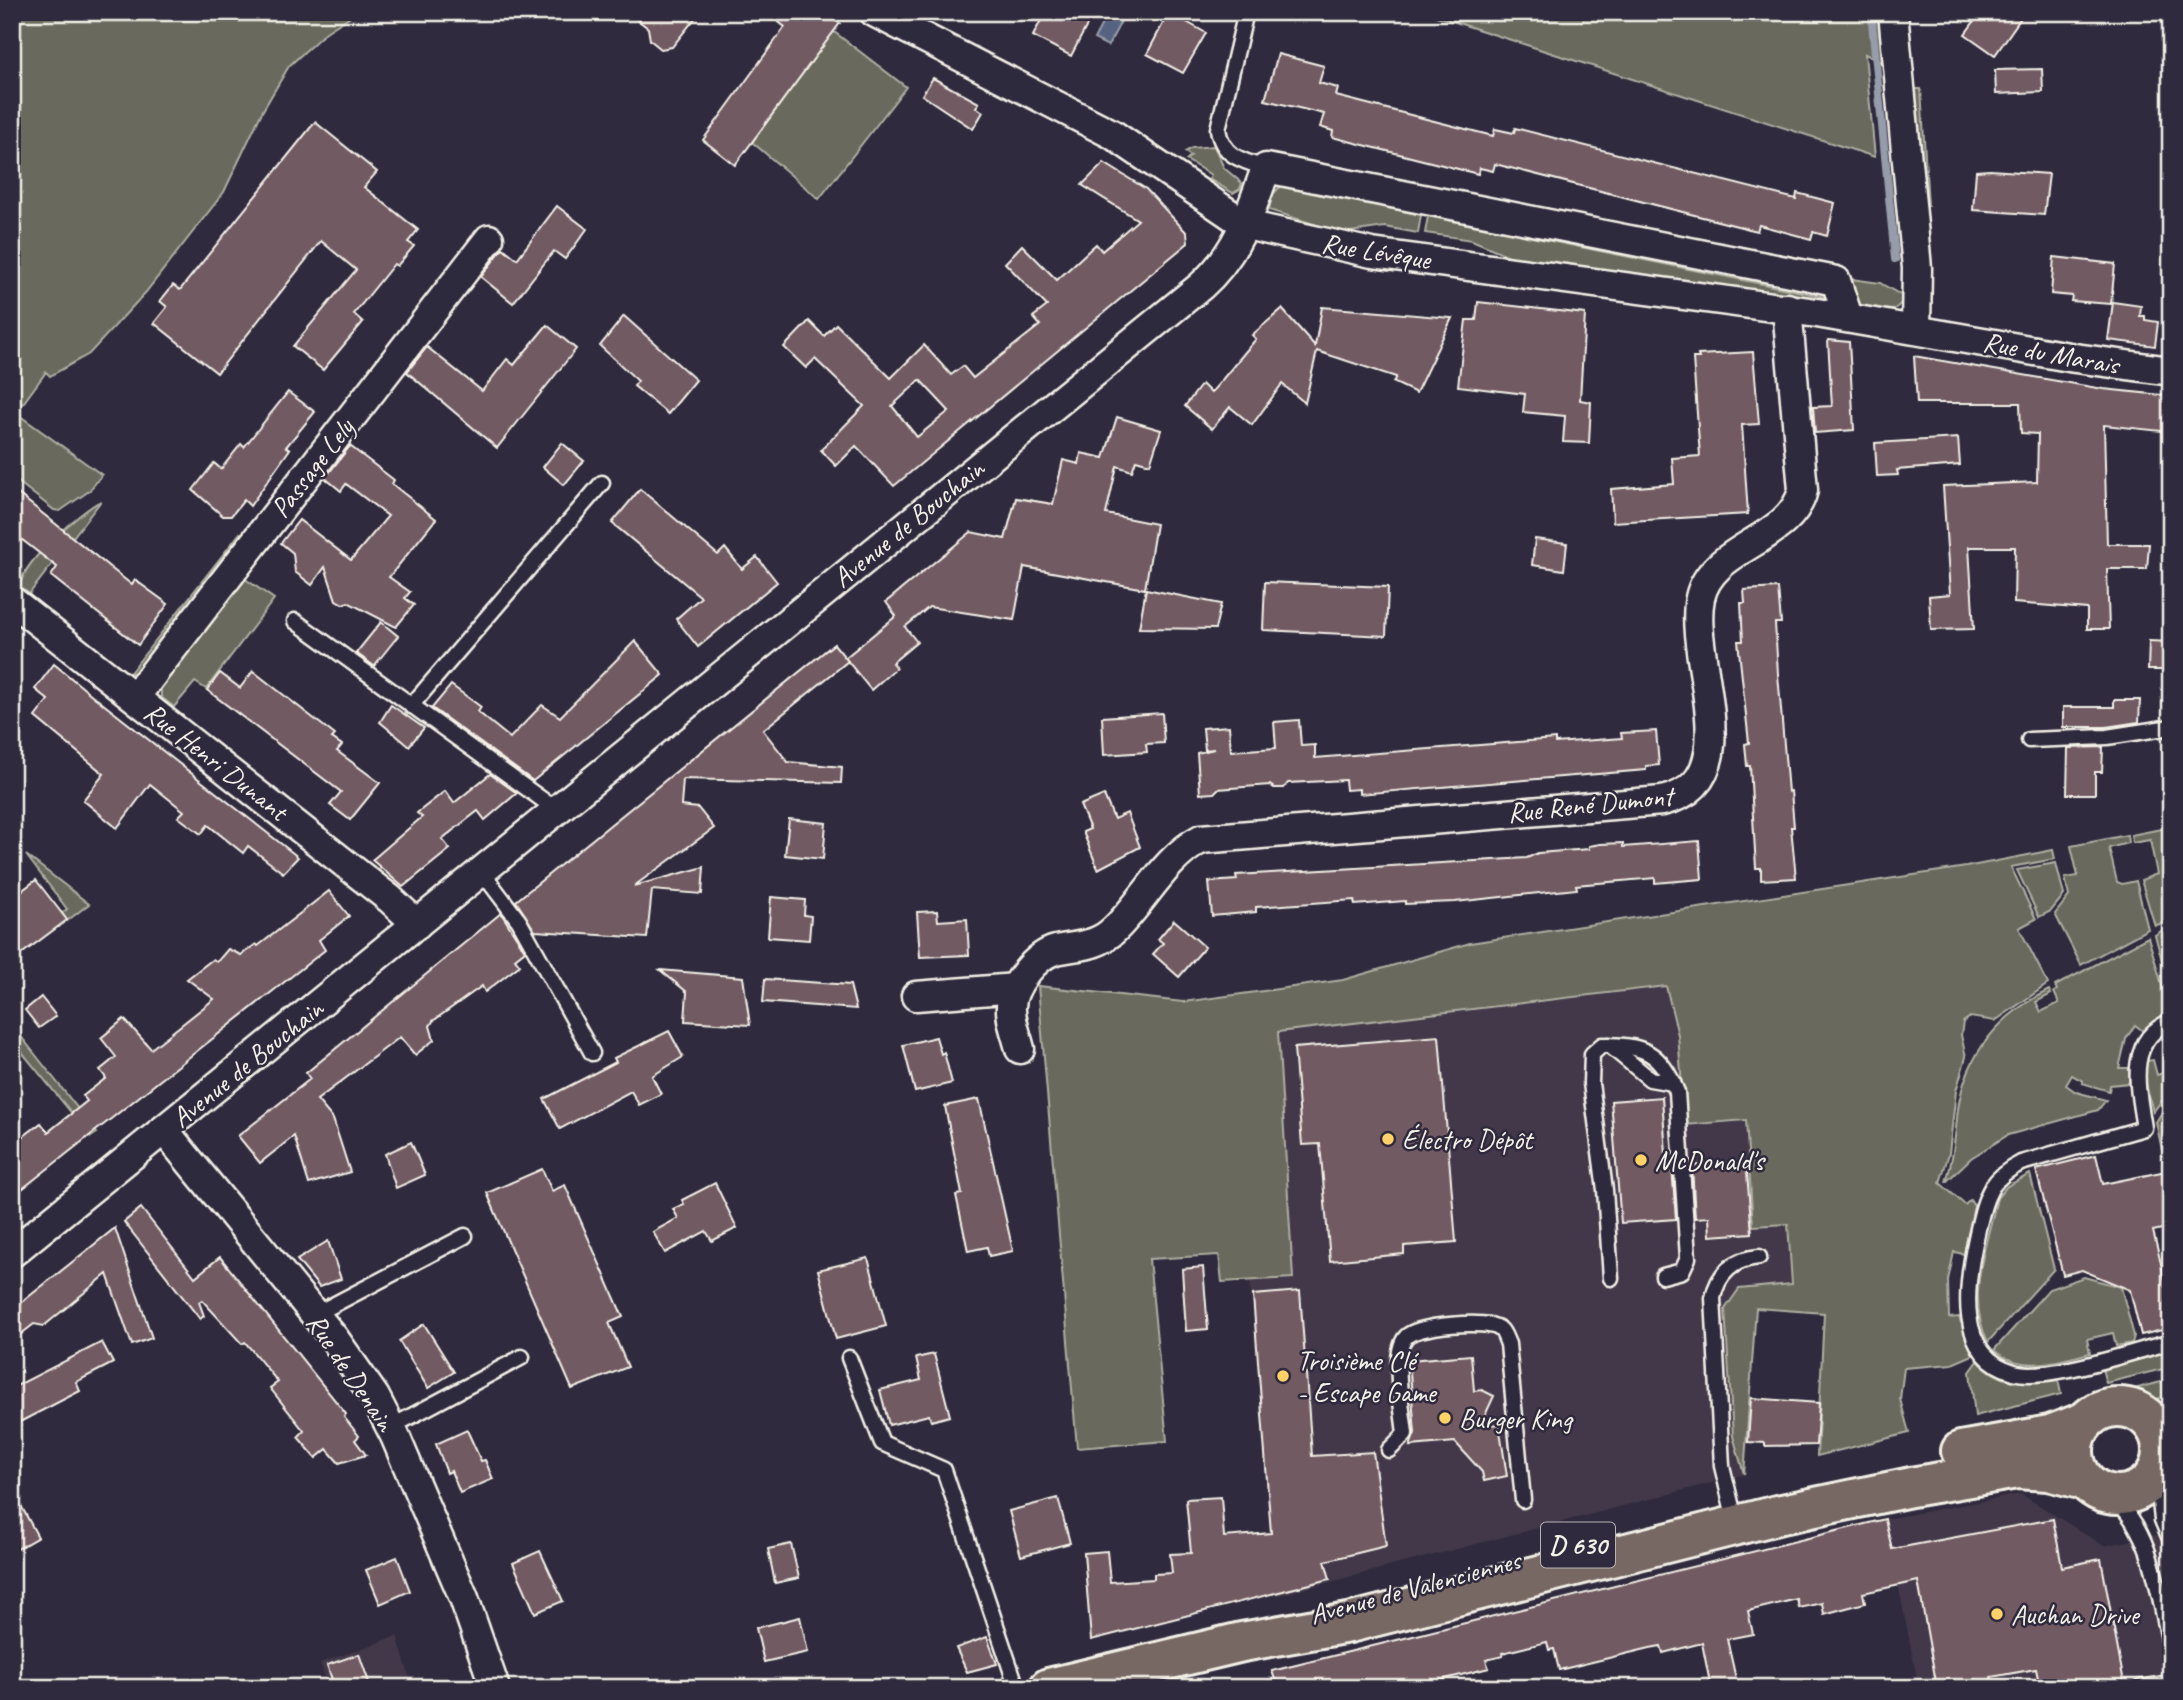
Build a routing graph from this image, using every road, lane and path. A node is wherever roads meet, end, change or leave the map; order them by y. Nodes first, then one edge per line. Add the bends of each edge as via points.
1 (874, 12) edge
2 (1246, 12) edge
3 (1893, 12) edge
4 (1266, 167) junction
5 (1246, 225) junction
6 (489, 239) dead end
7 (1787, 308) junction
8 (1848, 317) junction
9 (1924, 331) junction
10 (2171, 371) edge
11 (603, 482) dead end
12 (12, 601) edge
13 (295, 621) dead end
14 (135, 697) junction
15 (411, 706) junction
16 (2171, 727) edge
17 (2029, 740) dead end
18 (558, 811) junction
19 (482, 872) junction
20 (417, 924) junction
21 (1016, 988) junction
22 (916, 996) dead end
23 (2171, 1021) edge
24 (1609, 1045) junction
25 (1020, 1049) dead end
26 (592, 1052) dead end
27 (1674, 1083) junction
28 (164, 1130) junction
29 (465, 1236) dead end
30 (12, 1253) edge
31 (1759, 1257) dead end
32 (1663, 1276) dead end
33 (1611, 1278) dead end
34 (314, 1315) junction
35 (2171, 1342) edge
36 (522, 1357) dead end
37 (849, 1358) dead end
38 (2153, 1408) edge
39 (2084, 1422) junction
40 (391, 1427) junction
41 (1390, 1450) dead end
42 (2163, 1457) edge
43 (2097, 1488) junction
44 (1523, 1500) dead end
45 (1733, 1516) junction
46 (2171, 1541) edge
47 (2171, 1585) edge
48 (2160, 1599) junction
49 (2170, 1640) edge
50 (2171, 1683) edge
51 (495, 1688) edge
52 (1017, 1688) edge
53 (1049, 1688) edge
54 (2140, 1688) edge

1 - 5 street, Rue Lévêque via 1112,134
2 - 4 lane via 1218,129 1228,152
3 - 9 street
4 - 5 street, Avenue de Bouchain
4 - 8 street via 1836,281
5 - 7 street, Rue Lévêque via 1373,253
5 - 18 street, Avenue de Bouchain via 1229,254 1201,286
6 - 14 street, Passage Lely
7 - 8 street, Rue Lévêque
7 - 21 street, Rue René Dumont via 1803,490 1786,519 1716,569 1702,590 1698,615 1710,756 1693,788 1662,801 1201,839 1183,852 1106,937 1048,953
8 - 9 street, Rue Lévêque
9 - 10 street, Rue du Marais
11 - 15 lane
12 - 14 street, Rue Henri Dunant
13 - 15 lane
14 - 20 street, Rue Henri Dunant
15 - 18 lane
16 - 17 lane via 2107,737
18 - 19 street, Avenue de Bouchain
19 - 20 street, Avenue de Bouchain
19 - 26 lane via 519,921
20 - 28 street, Avenue de Bouchain
21 - 22 street
21 - 25 street via 1010,1006
23 - 35 lane via 2157,1028 2140,1050 2137,1079 2144,1128 2021,1163 1992,1187 1973,1252 1968,1298 1978,1347 1996,1364 2016,1373 2053,1372
24 - 27 lane via 1650,1079
24 - 27 lane via 1632,1045 1658,1057
24 - 33 lane via 1592,1054 1591,1083
27 - 32 lane via 1688,1258 1682,1271
28 - 30 street, Avenue de Bouchain
28 - 34 street, Rue de Denain
29 - 34 lane
31 - 45 lane via 1746,1258 1727,1269 1713,1298 1722,1466
34 - 40 street, Rue de Denain via 363,1378
36 - 40 lane
37 - 52 lane via 882,1443 944,1470
38 - 39 main road via 2109,1408
38 - 42 main road
39 - 43 main road via 2074,1447 2075,1461
39 - 45 main road, Avenue de Valenciennes / D 630 via 2050,1435 1918,1459
40 - 51 street, Rue de Denain via 464,1598
41 - 44 lane via 1405,1434 1398,1354 1405,1337 1419,1328 1486,1324 1501,1329 1508,1344
42 - 43 main road via 2137,1492
42 - 46 lane via 2162,1520
43 - 45 main road, Avenue de Valenciennes / D 630 via 2048,1471 2017,1469
43 - 48 lane via 2138,1527
45 - 53 main road, Avenue de Valenciennes / D 630 via 1349,1623 1242,1642
47 - 48 lane
48 - 49 lane
50 - 54 lane

